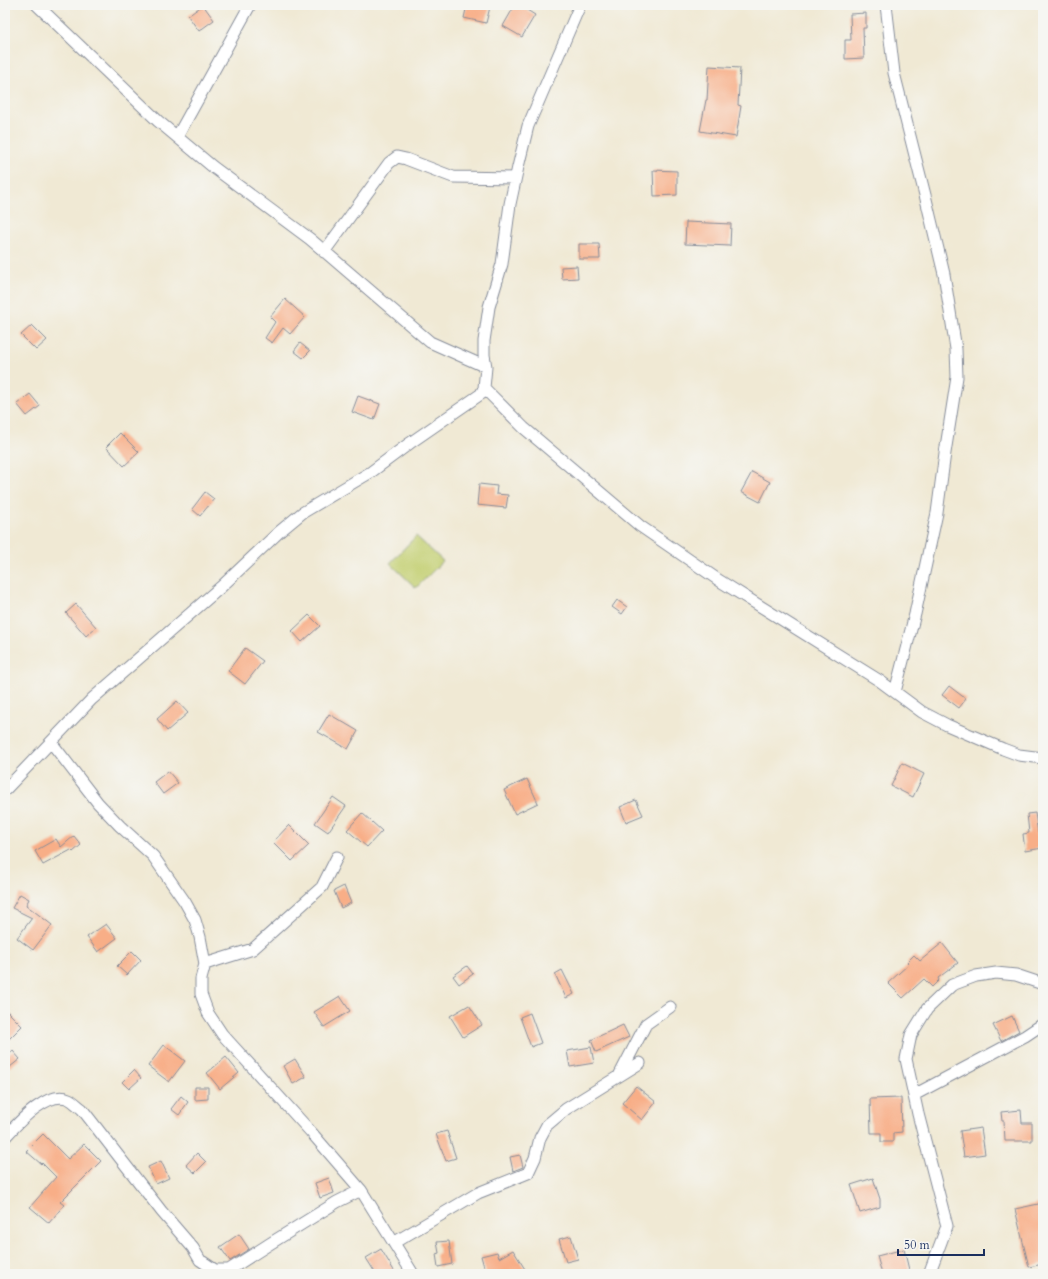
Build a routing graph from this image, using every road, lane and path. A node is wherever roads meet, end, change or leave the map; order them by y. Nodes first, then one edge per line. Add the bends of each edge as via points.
1 (37, 5) edge
2 (250, 5) edge
3 (580, 5) edge
4 (886, 5) edge
5 (177, 137) junction
6 (515, 178) junction
7 (324, 252) junction
8 (486, 367) junction
9 (484, 388) junction
10 (895, 692) junction
11 (51, 742) junction
12 (1043, 758) edge
13 (5, 790) edge
14 (337, 857) dead end
15 (205, 964) junction
16 (1043, 984) edge
17 (670, 1007) dead end
18 (1043, 1024) edge
19 (640, 1063) dead end
20 (619, 1076) junction
21 (914, 1095) junction
22 (5, 1137) edge
23 (361, 1190) junction
24 (395, 1242) junction
25 (413, 1274) edge
26 (929, 1274) edge

1 - 5 street
2 - 5 street
3 - 6 street via 528,126
4 - 10 street via 894,73 944,274 956,349 957,378 937,513
5 - 7 street
6 - 7 street via 453,177 406,158 397,157 389,163
6 - 8 street via 502,264 489,307 484,341
7 - 8 street via 430,342
8 - 9 street
9 - 10 street via 524,428 640,526 720,581
9 - 11 street via 475,398 371,472 302,513 92,699
10 - 12 street via 922,712 963,733 1019,755
11 - 13 street
11 - 15 street via 98,802 152,856 171,881 195,920
14 - 15 street via 322,887 253,949
15 - 23 street via 201,994 215,1024
16 - 21 street via 1016,975 996,973 976,976 952,985 927,1009 911,1035 906,1059
17 - 20 street via 646,1024
18 - 21 street
19 - 20 street
20 - 24 street via 566,1109 547,1125 528,1173 478,1193
21 - 26 street via 947,1226
22 - 23 street via 39,1106 53,1098 68,1099 82,1109 200,1260 215,1270 229,1270 337,1202
23 - 24 street
24 - 25 street

